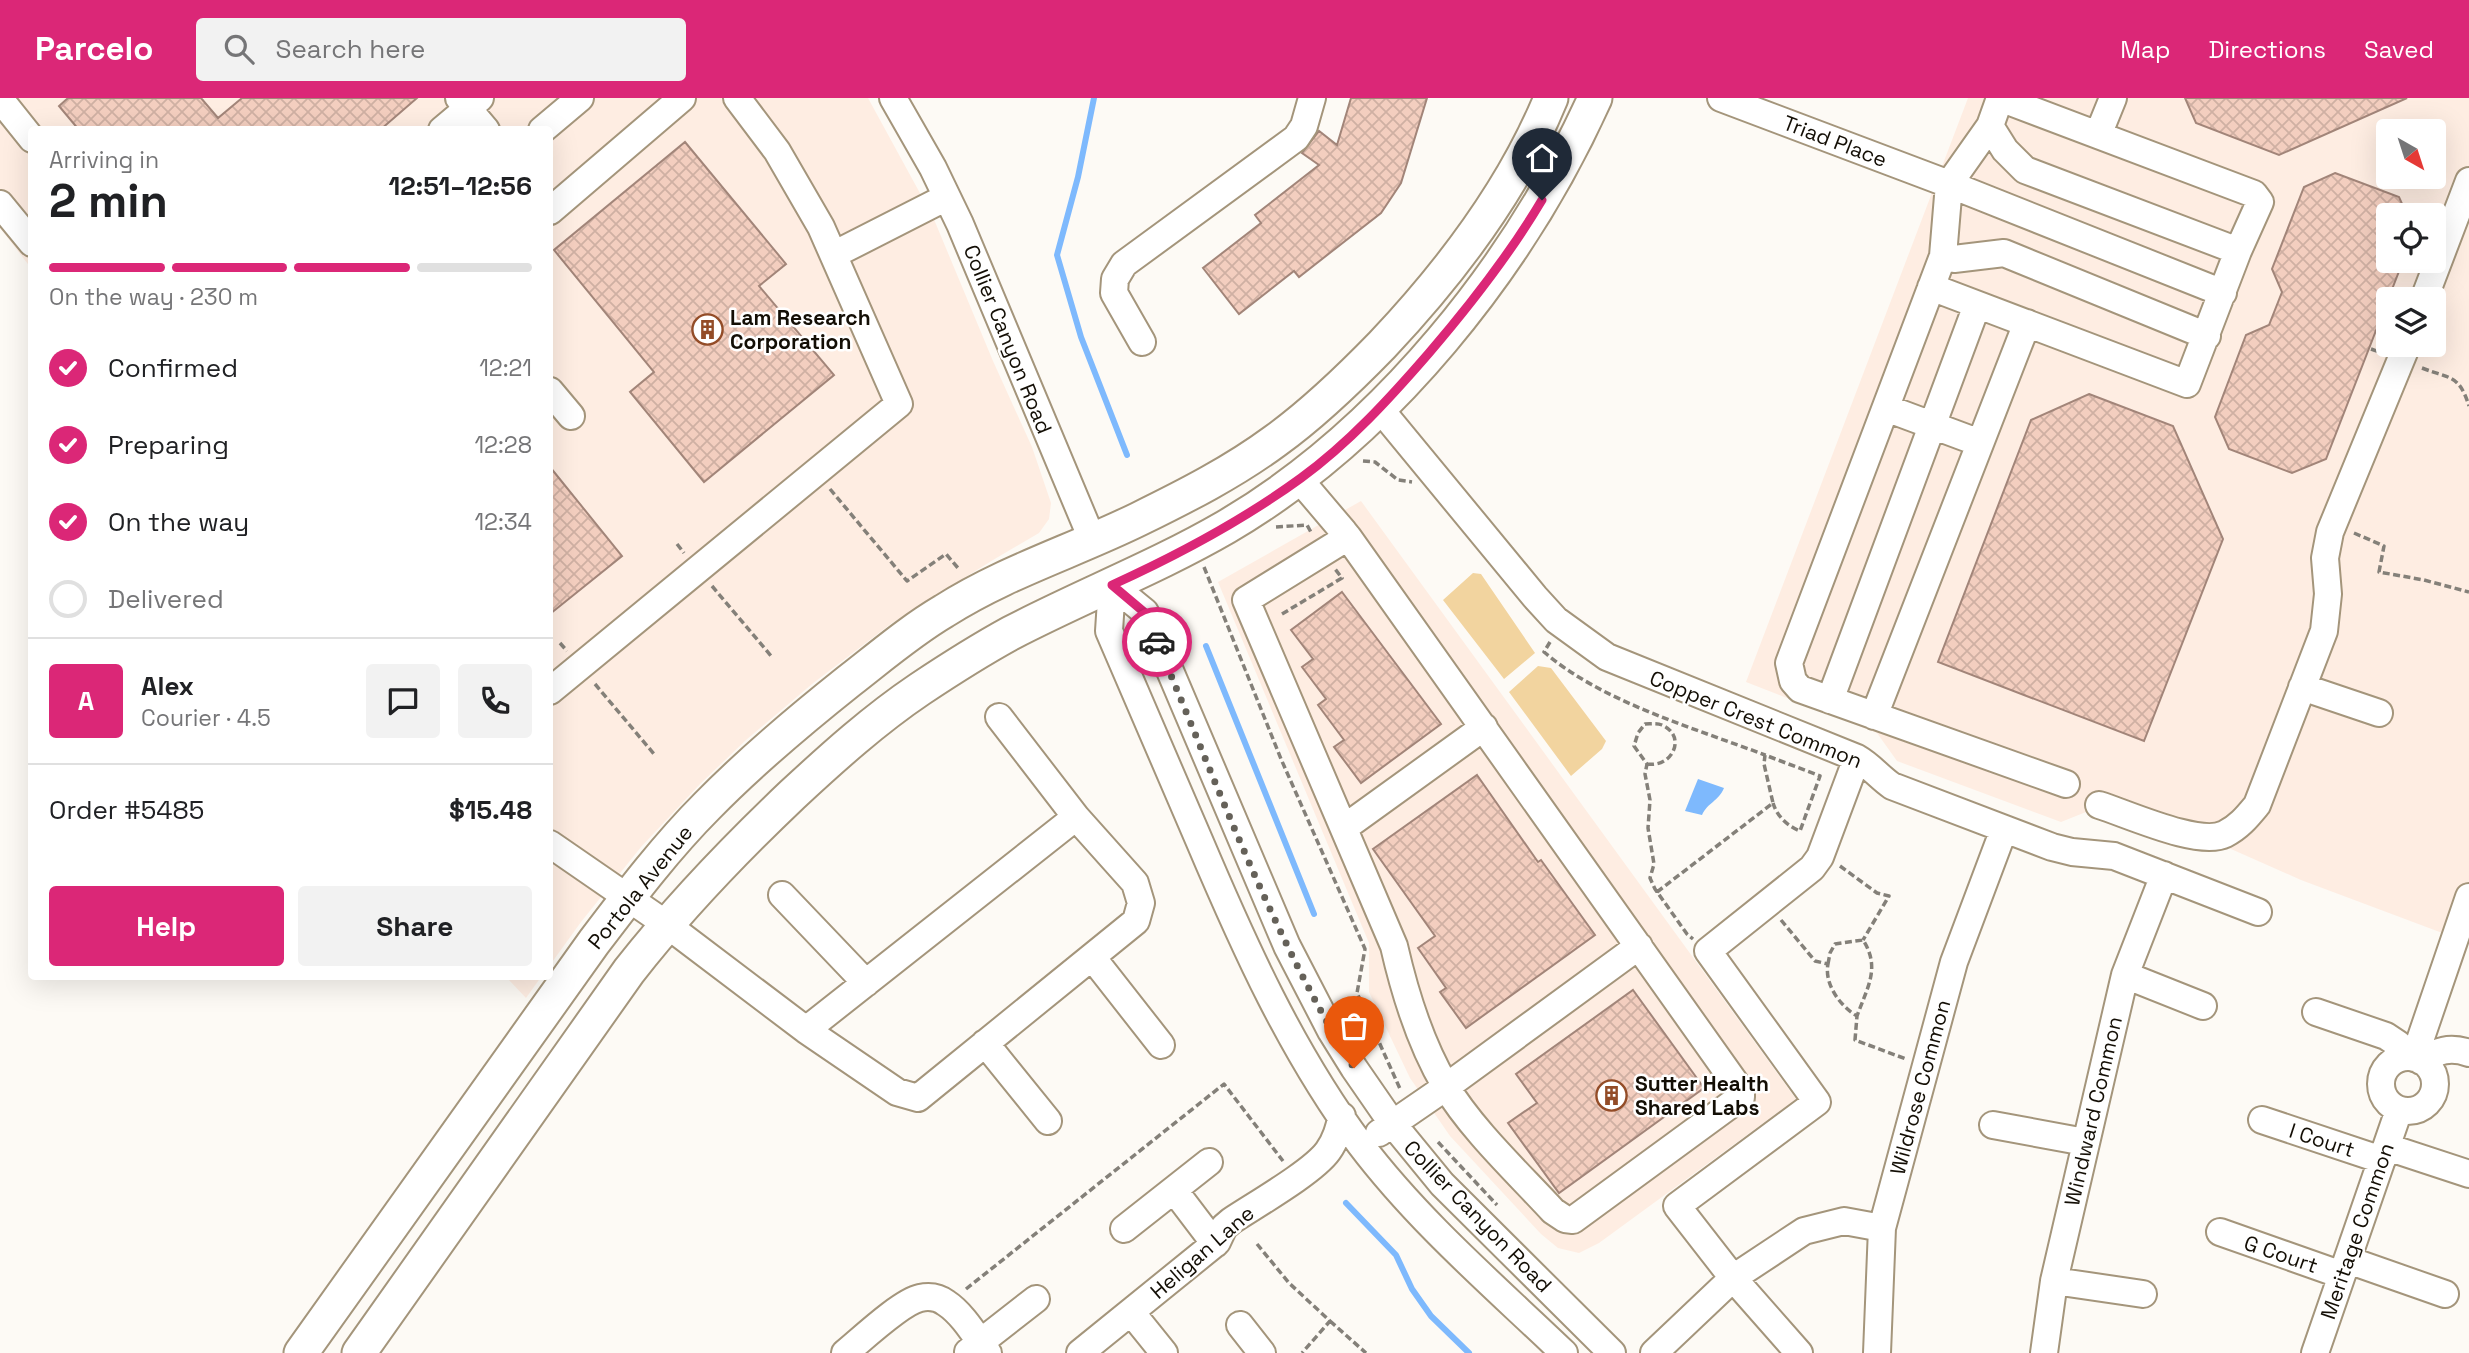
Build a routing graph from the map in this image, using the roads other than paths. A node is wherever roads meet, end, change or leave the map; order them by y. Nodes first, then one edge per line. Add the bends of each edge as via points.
1 (580, 98) edge
2 (682, 98) edge
3 (737, 98) edge
4 (893, 98) edge
5 (1312, 98) edge
6 (1551, 98) edge
7 (1595, 98) edge
8 (1721, 98) edge
9 (2000, 98) edge
10 (2113, 98) edge
11 (0, 99) edge
12 (469, 101) edge
13 (2052, 107) edge
14 (446, 126) edge
15 (484, 126) edge
16 (547, 126) edge
17 (1990, 126) junction
18 (28, 134) edge
19 (2098, 135) junction
20 (2469, 181) edge
21 (1949, 184) junction
22 (947, 197) junction
23 (0, 204) edge
24 (553, 208) edge
25 (28, 238) edge
26 (2238, 251) junction
27 (835, 254) junction
28 (1943, 256) junction
29 (1931, 287) junction
30 (2429, 287) edge
31 (2223, 293) junction
32 (1977, 305) junction
33 (2027, 323) junction
34 (2207, 336) junction
35 (1142, 342) dead end
36 (2402, 357) edge
37 (553, 395) edge
38 (1886, 408) junction
39 (1380, 409) junction
40 (571, 416) dead end
41 (1933, 425) junction
42 (1980, 443) junction
43 (1299, 479) junction
44 (1348, 537) junction
45 (1092, 539) junction
46 (1112, 585) junction
47 (553, 688) edge
48 (2302, 688) junction
49 (1830, 700) junction
50 (2379, 713) dead end
51 (1874, 716) junction
52 (999, 717) dead end
53 (1484, 727) junction
54 (1857, 758) junction
55 (2066, 784) dead end
56 (2099, 805) dead end
57 (1076, 817) junction
58 (1344, 828) junction
59 (2004, 829) junction
60 (553, 846) edge
61 (2164, 875) junction
62 (782, 895) dead end
63 (2469, 897) edge
64 (628, 898) junction
65 (2258, 912) dead end
66 (666, 924) junction
67 (1639, 946) junction
68 (1092, 957) junction
69 (2125, 975) junction
70 (866, 983) junction
71 (2203, 1006) dead end
72 (2316, 1012) dead end
73 (806, 1030) junction
74 (985, 1044) junction
75 (1161, 1045) dead end
76 (2469, 1053) edge
77 (2414, 1059) junction
78 (1446, 1087) junction
79 (2399, 1110) junction
80 (1342, 1116) junction
81 (2262, 1120) dead end
82 (1048, 1121) dead end
83 (1392, 1123) junction
84 (1993, 1125) dead end
85 (2085, 1142) junction
86 (1361, 1145) junction
87 (2384, 1153) junction
88 (1209, 1162) dead end
89 (2469, 1174) edge
90 (1174, 1190) junction
91 (1882, 1228) junction
92 (1124, 1229) dead end
93 (2220, 1233) dead end
94 (1216, 1243) junction
95 (2345, 1268) junction
96 (1733, 1278) junction
97 (2054, 1281) junction
98 (2143, 1294) dead end
99 (2445, 1294) dead end
100 (1036, 1299) dead end
101 (1131, 1312) junction
102 (1240, 1325) dead end
103 (979, 1349) edge
104 (301, 1353) edge
105 (359, 1353) edge
106 (845, 1353) edge
107 (1080, 1353) edge
108 (1164, 1353) edge
109 (1262, 1353) edge
110 (1564, 1353) edge
111 (1612, 1353) edge
112 (1654, 1353) edge
113 (1799, 1353) edge
114 (1877, 1353) edge
115 (2045, 1353) edge
116 (2315, 1353) edge

1 - 16 street
2 - 24 street
3 - 27 street via 777,151
4 - 22 street, Collier Canyon Road
5 - 35 street via 1296,138 1124,264 1115,279 1114,293
6 - 45 main road, Portola Avenue via 1500,197 1478,229 1416,308 1351,377 1314,411 1240,465 1136,521
7 - 39 main road, Portola Avenue via 1563,165 1510,249 1478,295
8 - 21 street, Triad Place
9 - 13 street
9 - 17 street
10 - 19 street
11 - 18 street
12 - 14 street
12 - 15 street
13 - 19 street
17 - 21 street
17 - 26 street via 2025,170
19 - 26 street via 2254,194 2260,202
20 - 30 street
21 - 28 street
21 - 31 street, Triad Place
22 - 27 street
22 - 45 street, Collier Canyon Road
23 - 25 street
26 - 31 street
27 - 47 street via 899,404
28 - 29 street
28 - 34 street via 1954,259 2004,253
29 - 32 street
29 - 38 street
31 - 34 street
32 - 33 street
32 - 41 street
33 - 34 street via 2187,384
33 - 42 street
36 - 48 street via 2333,526 2325,558 2324,631
37 - 40 street
38 - 41 street
38 - 49 street via 1789,663 1800,689
39 - 43 main road, Portola Avenue
39 - 54 street, Copper Crest Common via 1535,597 1580,639 1637,670
41 - 42 street
41 - 49 street
42 - 51 street
43 - 44 street
43 - 46 main road, Portola Avenue via 1194,544
44 - 53 street
44 - 58 street via 1246,600
45 - 46 main road, Collier Canyon Road
45 - 64 main road, Portola Avenue via 943,611 889,649 797,722 706,806
46 - 66 main road, Portola Avenue via 972,656 867,727 741,843
46 - 80 street, Collier Canyon Road via 1109,631 1232,918 1275,1007
46 - 83 street, Collier Canyon Road via 1144,612 1287,946 1331,1031
48 - 50 street
48 - 56 street via 2257,805 2241,824 2222,836 2196,838
49 - 51 street
51 - 55 street
52 - 57 street
53 - 58 street
53 - 67 street
54 - 59 street, Copper Crest Common via 1892,786
54 - 96 street via 1812,868 1708,951 1817,1102 1677,1206
57 - 68 street via 1135,883 1141,904 1136,921
57 - 70 street
58 - 78 street via 1394,946 1423,1043
59 - 61 street, Copper Crest Common via 2071,852 2114,856
59 - 91 street, Wildrose Common via 1954,962
60 - 64 street
61 - 65 street, Copper Crest Common
61 - 69 street, Windward Common
62 - 70 street
63 - 77 street
64 - 66 street
64 - 104 main road, Portola Avenue
66 - 73 street
66 - 105 main road, Portola Avenue
67 - 78 street
67 - 78 street via 1741,1097 1573,1220 1553,1211 1491,1145
68 - 74 street
68 - 75 street
69 - 71 street
69 - 85 street, Windward Common
70 - 73 street
72 - 77 street via 2386,1036
73 - 74 street via 897,1092 918,1098
74 - 82 street
76 - 77 street via 2441,1049
77 - 79 street via 2396,1060 2383,1075 2384,1096
77 - 79 street via 2433,1072 2434,1093 2420,1109
78 - 83 street
79 - 87 street, Meritage Common
80 - 86 street, Collier Canyon Road
80 - 94 street, Heligan Lane via 1328,1152 1231,1221
81 - 87 street, I Court
83 - 86 street
83 - 111 street, Collier Canyon Road via 1442,1184
84 - 85 street
85 - 97 street, Windward Common
86 - 110 street, Collier Canyon Road via 1446,1241
87 - 89 street, I Court
87 - 95 street, Meritage Common
88 - 90 street
90 - 92 street
90 - 94 street
91 - 96 street via 1844,1221 1804,1231
91 - 114 street, Wildrose Common
93 - 95 street, G Court
94 - 101 street, Heligan Lane
95 - 99 street, G Court
95 - 116 street, Meritage Common
96 - 112 street
96 - 113 street
97 - 98 street
97 - 115 street, Windward Common
100 - 103 street
101 - 107 street, Heligan Lane
101 - 108 street
102 - 109 street
103 - 106 street via 939,1300 917,1298

